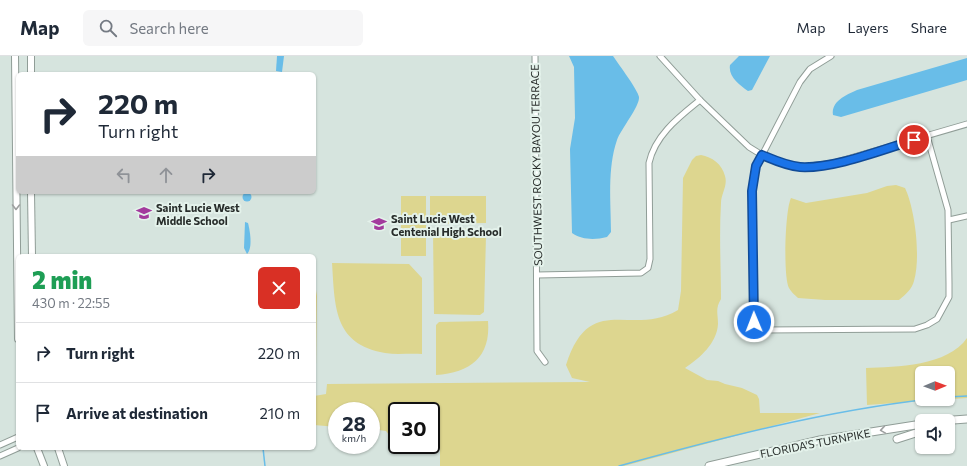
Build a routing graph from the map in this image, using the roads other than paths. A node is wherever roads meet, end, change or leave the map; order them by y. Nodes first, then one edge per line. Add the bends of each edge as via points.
1 (14, 56) edge
2 (30, 56) edge
3 (535, 56) edge
4 (660, 56) edge
5 (831, 56) edge
6 (31, 72) edge
7 (700, 100) junction
8 (967, 124) edge
9 (927, 136) junction
10 (762, 155) junction
11 (31, 194) edge
12 (967, 216) edge
13 (949, 220) junction
14 (17, 254) edge
15 (32, 254) edge
16 (537, 275) junction
17 (545, 362) dead end
18 (967, 419) edge
19 (955, 420) edge
20 (955, 422) edge
21 (915, 425) edge
22 (915, 433) edge
23 (16, 438) edge
24 (897, 439) dead end
25 (0, 445) edge
26 (16, 449) edge
27 (38, 450) edge
28 (59, 450) edge
29 (0, 456) edge
30 (44, 466) edge
31 (64, 466) edge
32 (709, 466) edge

1 -> 14 main road
2 - 6 main road
3 - 16 street, SOUTHWEST ROCKY BAYOU TERRACE
4 - 7 street
5 - 10 street via 810,69 800,82
7 - 10 street via 749,147
7 - 16 street, SOUTHWEST ROCKY BAYOU TERRACE via 674,122 652,151 649,163 648,268 642,273
8 - 9 street
9 - 10 street via 815,166 788,165
9 - 13 street
10 - 13 street via 756,166 752,191 754,322 764,330 915,329 927,325 937,318 949,297
11 - 15 main road
12 - 13 street
16 - 17 street, SOUTHWEST ROCKY BAYOU TERRACE via 537,351
18 - 19 highway
18 - 20 highway
21 -> 32 highway, FLORIDA'S TURNPIKE via 820,440
22 - 24 highway
23 - 25 street
26 - 29 street
27 - 30 main road
28 - 31 main road

